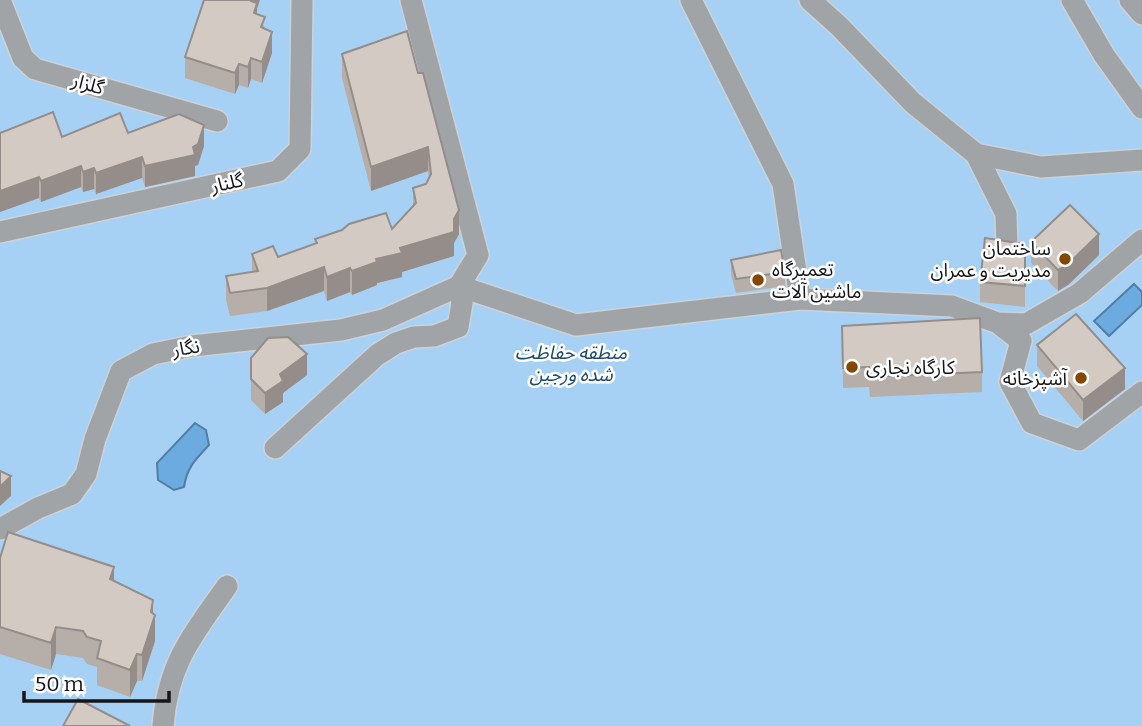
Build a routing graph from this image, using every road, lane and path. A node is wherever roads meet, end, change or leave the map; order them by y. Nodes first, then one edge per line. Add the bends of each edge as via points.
1 (0, 0) edge
2 (302, 0) edge
3 (411, 0) edge
4 (691, 0) edge
5 (810, 0) edge
6 (1072, 0) edge
7 (1130, 0) edge
8 (1142, 14) edge
9 (1142, 108) edge
10 (217, 121) dead end
11 (976, 154) junction
12 (1142, 160) edge
13 (0, 232) edge
14 (1142, 240) edge
15 (1007, 248) edge
16 (459, 286) junction
17 (800, 299) junction
18 (998, 323) junction
19 (1142, 392) edge
20 (275, 448) dead end
21 (0, 529) edge
22 (227, 586) dead end
23 (163, 726) edge

1 - 10 street, گلزار via 23,58 35,69
2 - 13 street, گلنار via 300,149 278,171
3 - 16 street via 478,255
4 - 17 street via 783,184
5 - 11 street via 912,103
6 - 9 street
7 - 8 street
11 - 12 street via 1041,167
11 - 15 street via 1006,214
14 - 18 street via 1080,293 1027,324
16 - 17 street via 576,325
16 - 20 street via 462,303 457,327 396,343 377,355
16 - 21 street, نگار via 383,320 341,331 153,354 121,371 86,474 72,494
17 - 18 street via 952,306
18 - 19 street via 1021,341 1010,382 1032,423 1079,440
22 - 23 street via 175,667 165,696

